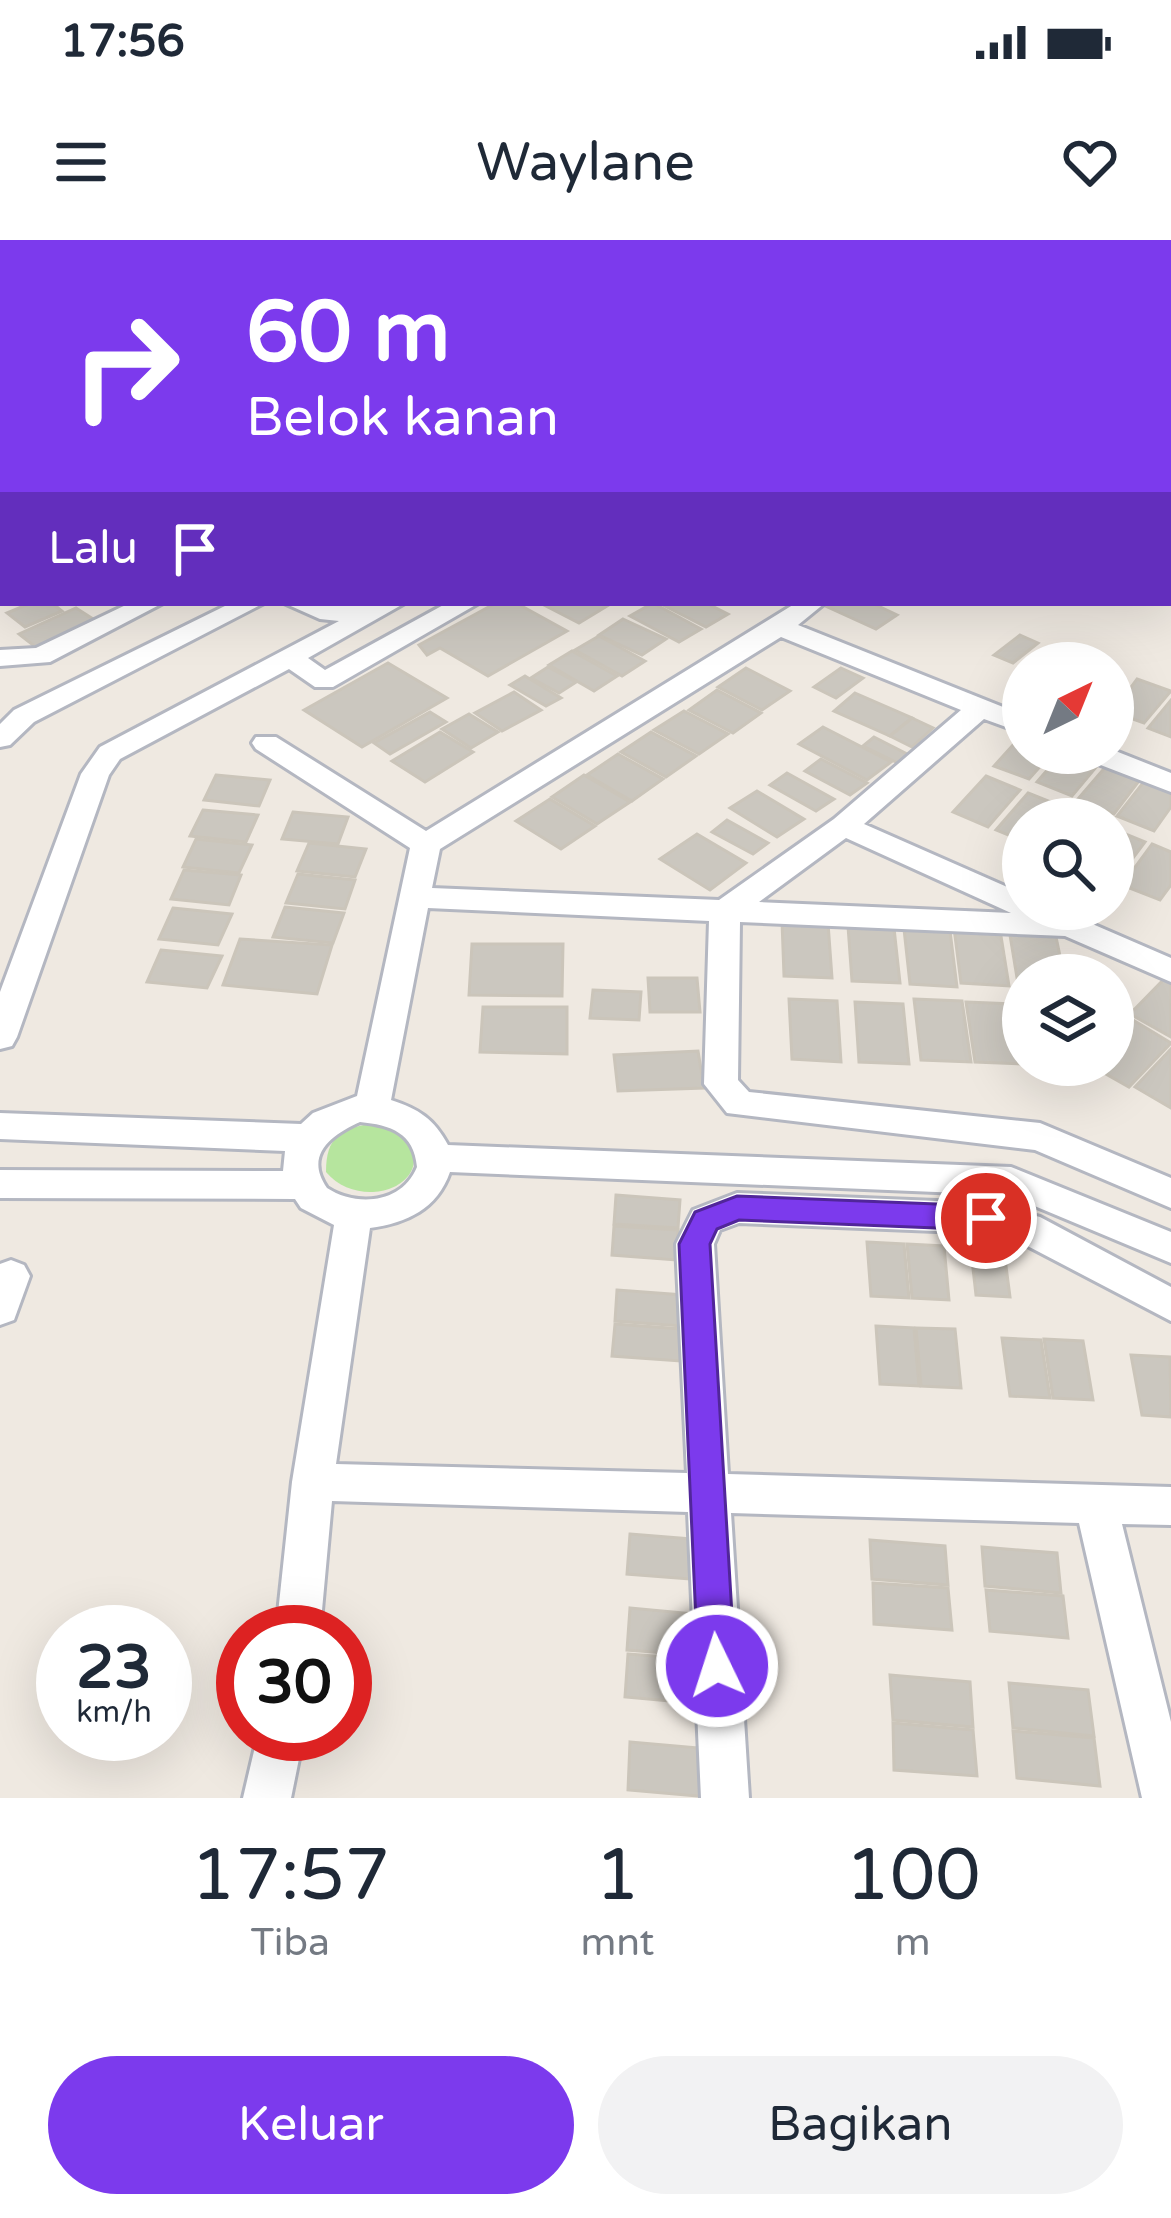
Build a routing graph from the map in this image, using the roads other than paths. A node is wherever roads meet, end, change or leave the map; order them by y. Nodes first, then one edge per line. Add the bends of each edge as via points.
1 (144, 606) edge
2 (245, 606) edge
3 (303, 606) edge
4 (380, 606) edge
5 (386, 606) edge
6 (461, 606) edge
7 (808, 606) edge
8 (779, 627) junction
9 (288, 656) junction
10 (0, 658) edge
11 (980, 708) junction
12 (1002, 716) edge
13 (0, 739) edge
14 (266, 743) dead end
15 (1134, 768) edge
16 (1171, 783) edge
17 (844, 826) junction
18 (426, 844) junction
19 (1002, 896) edge
20 (414, 897) junction
21 (725, 911) junction
22 (1002, 923) edge
23 (1078, 930) edge
24 (1171, 971) edge
25 (0, 1037) edge
26 (372, 1108) junction
27 (0, 1126) edge
28 (306, 1138) junction
29 (435, 1158) junction
30 (0, 1184) edge
31 (302, 1185) junction
32 (1171, 1194) edge
33 (354, 1215) junction
34 (1171, 1247) edge
35 (1171, 1305) edge
36 (313, 1482) junction
37 (705, 1490) junction
38 (1096, 1502) junction
39 (1171, 1505) edge
40 (301, 1605) edge
41 (275, 1761) edge
42 (267, 1798) edge
43 (725, 1798) edge
44 (1166, 1798) edge

1 - 10 street via 58,650
2 - 13 street via 24,716
3 - 4 street via 344,615
5 - 9 street
6 - 9 street via 324,681
7 - 8 street
8 - 11 street
8 - 18 street
9 - 25 street via 110,753 95,774
11 - 12 street
11 - 17 street
14 - 18 street
15 - 16 street
17 - 19 street
17 - 21 street
18 - 20 street
20 - 21 street
20 - 26 street
21 - 22 street
21 - 32 street via 721,1084 740,1104 1040,1137
23 - 24 street
26 - 28 street via 328,1119
26 - 29 street via 421,1126
27 - 28 street
28 - 31 street via 298,1157
29 - 33 street via 426,1183 404,1204
29 - 34 street via 1011,1181
30 - 31 street
31 - 33 street via 322,1206
33 - 36 street
35 - 37 street via 1027,1228 986,1218 737,1208 706,1220 694,1244
36 - 37 street
36 - 40 street
37 - 38 street
37 - 43 street
38 - 39 street
38 - 44 street
41 - 42 street

